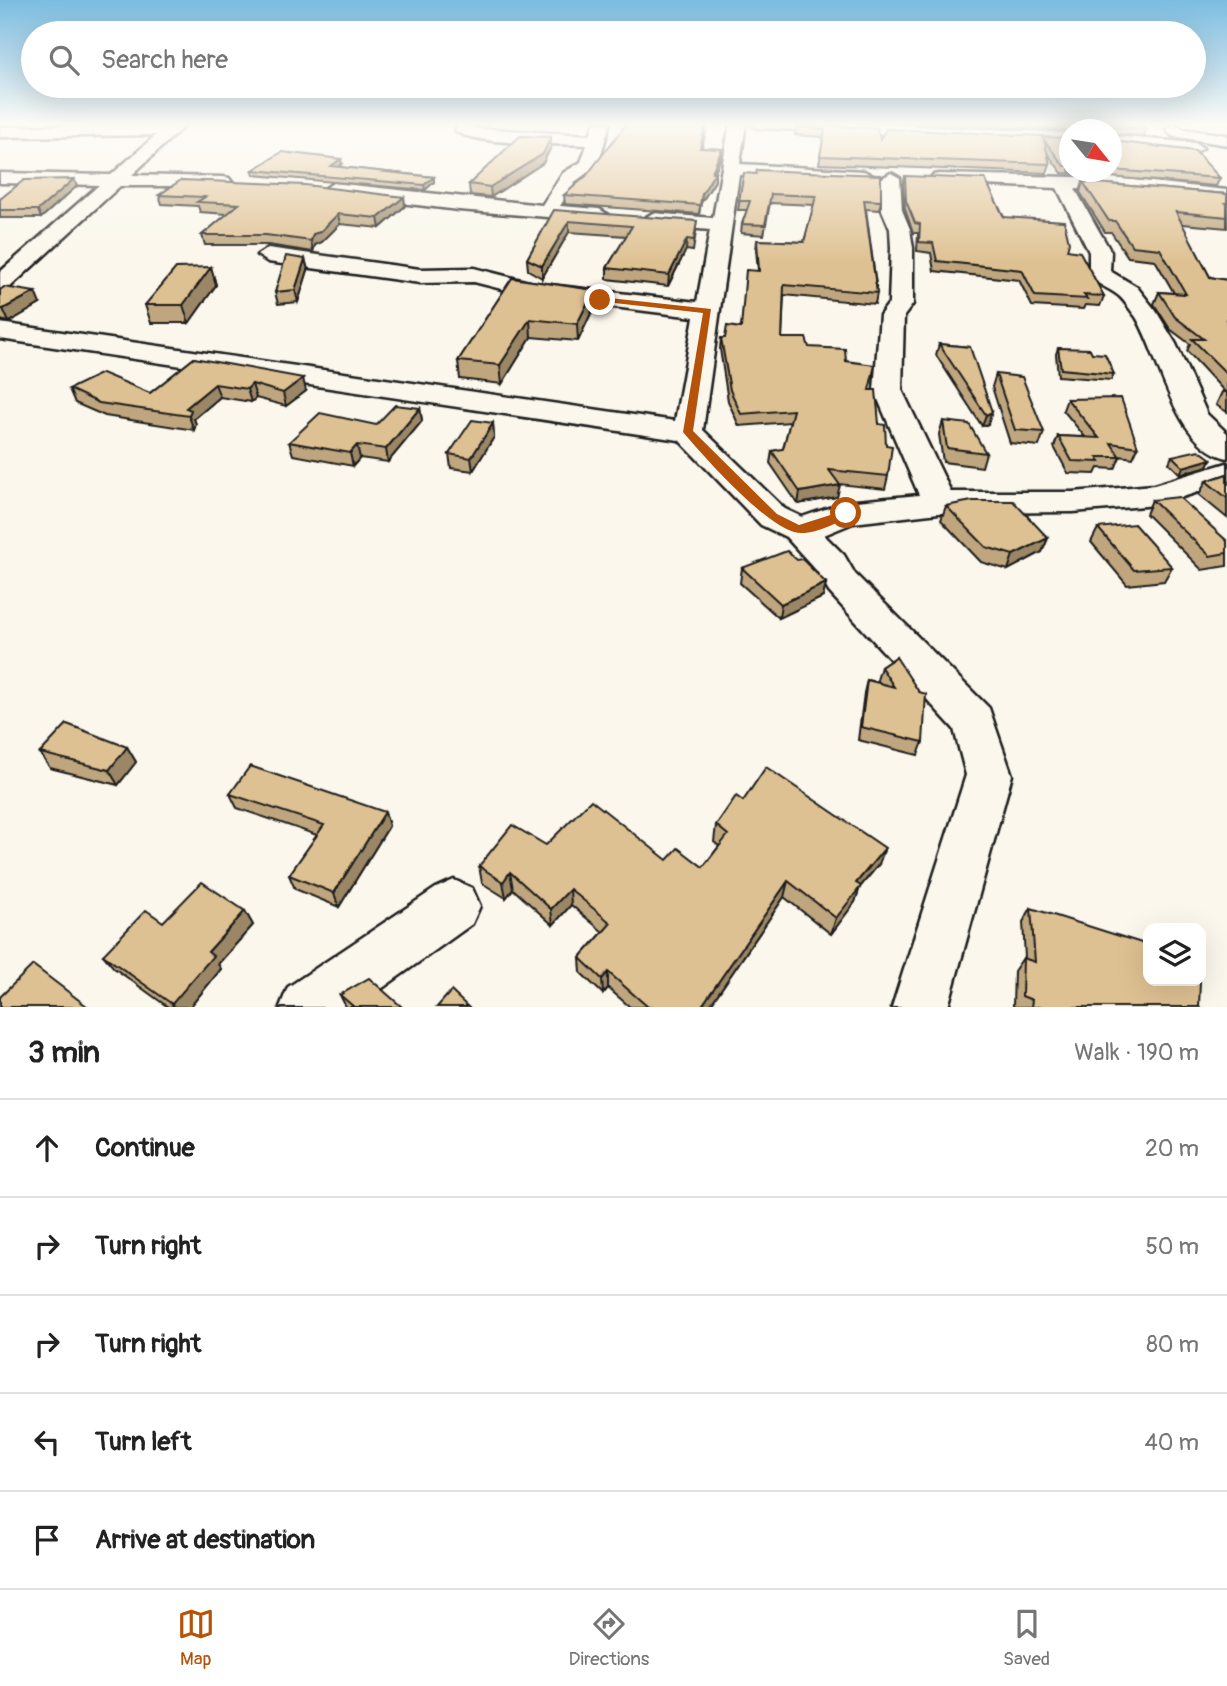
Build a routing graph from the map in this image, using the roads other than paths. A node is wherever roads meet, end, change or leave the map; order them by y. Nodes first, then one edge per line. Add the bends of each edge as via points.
1 (126, 170) edge
2 (581, 170) edge
3 (730, 170) edge
4 (749, 170) edge
5 (0, 178) edge
6 (117, 178) junction
7 (905, 178) junction
8 (239, 183) edge
9 (1066, 183) junction
10 (1224, 186) edge
11 (320, 187) edge
12 (548, 210) junction
13 (720, 225) junction
14 (11, 250) dead end
15 (34, 250) junction
16 (268, 255) dead end
17 (0, 284) edge
18 (708, 311) junction
19 (0, 331) edge
20 (688, 432) junction
21 (1227, 449) edge
22 (1227, 473) edge
23 (939, 503) junction
24 (798, 529) junction
25 (454, 906) dead end
26 (308, 1007) edge
27 (920, 1007) edge

1 - 6 street
2 - 12 street via 569,177
3 - 13 street
4 - 7 street
5 - 6 street
6 - 8 street
6 - 15 street
7 - 9 street
7 - 23 street via 892,210 902,248 901,304 892,315 888,390
9 - 10 street
9 - 21 street via 1066,191 1100,252 1100,274 1129,292 1147,316 1194,418
11 - 12 street via 459,205
12 - 13 street
13 - 18 street
14 - 15 street
15 - 17 street
16 - 18 street via 420,276 474,275 533,290
18 - 20 street
19 - 20 street
20 - 24 street via 773,517
22 - 23 street via 1157,495 1073,502
23 - 24 street via 846,513
24 - 27 street via 842,583 974,721 989,775
25 - 26 street

